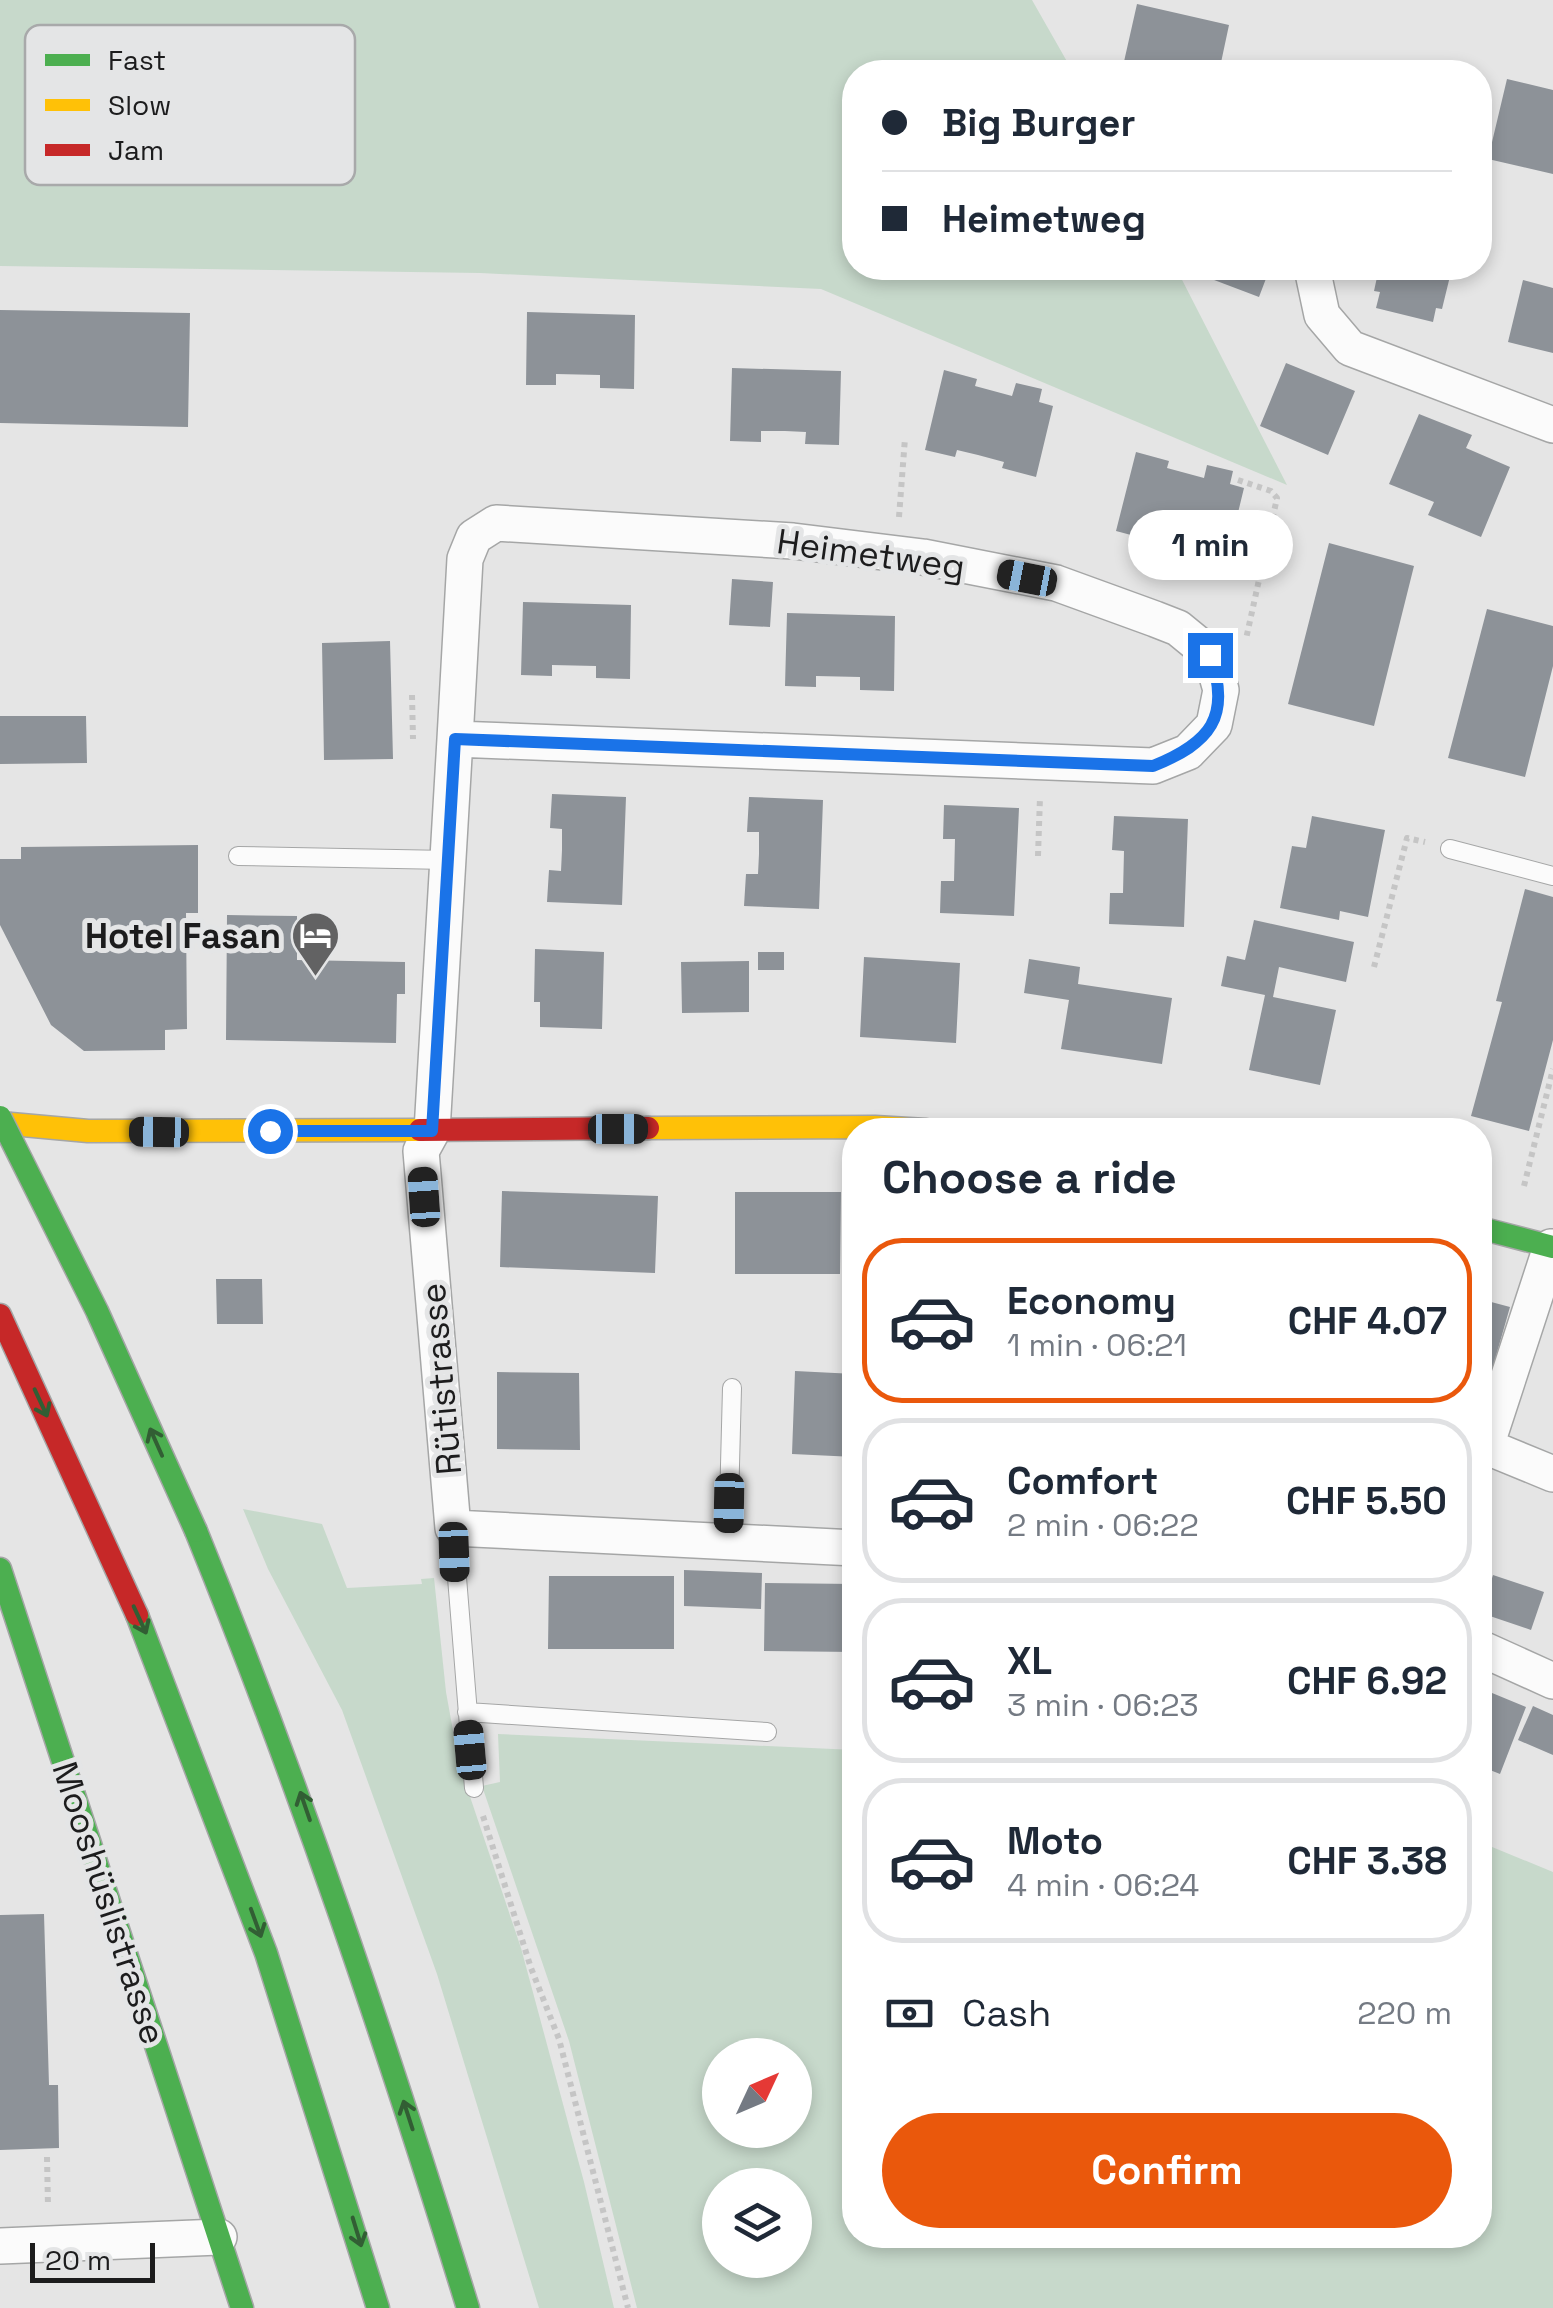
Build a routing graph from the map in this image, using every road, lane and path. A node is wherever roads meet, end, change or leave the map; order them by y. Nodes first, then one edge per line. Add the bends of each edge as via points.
1 (1315, 280) edge
2 (1553, 424) edge
3 (905, 438) dead end
4 (1238, 480) dead end
5 (896, 554) junction
6 (1214, 666) junction
7 (455, 739) junction
8 (1042, 762) junction
9 (1450, 849) joint
10 (238, 856) dead end
11 (1038, 856) dead end
12 (448, 860) junction
13 (1553, 876) edge
14 (1374, 967) dead end
15 (1553, 1069) edge
16 (0, 1120) edge
17 (842, 1127) edge
18 (432, 1131) junction
19 (1524, 1186) dead end
20 (1492, 1231) edge
21 (1552, 1247) edge
22 (0, 1315) edge
23 (732, 1388) dead end
24 (1492, 1419) edge
25 (1492, 1449) edge
26 (1553, 1474) edge
27 (453, 1528) junction
28 (728, 1542) junction
29 (842, 1547) edge
30 (0, 1569) edge
31 (1492, 1653) edge
32 (1553, 1681) edge
33 (467, 1712) junction
34 (767, 1732) dead end
35 (474, 1788) joint
36 (47, 2157) dead end
37 (219, 2237) junction
38 (49, 2244) junction
39 (0, 2246) edge
40 (242, 2308) edge
41 (378, 2308) edge
42 (468, 2308) edge
43 (628, 2308) edge

1 - 2 street via 1322,315 1350,348
3 - 5 path
4 - 6 path via 1277,498 1246,639
5 - 6 street, Heimetweg via 1056,583 1178,628
5 - 7 street, Heimetweg via 496,523 474,538 465,560
6 - 8 street via 1221,690 1214,725 1188,752 1153,766
7 - 8 street
7 - 12 street, Heimetweg
8 - 11 path
9 - 13 lane
9 - 14 path via 1407,838
10 - 12 lane
12 - 18 street, Heimetweg
15 - 19 path
16 - 18 main road via 88,1130
42 -> 16 main road, bridge via 306,1808 196,1531 97,1310
17 - 18 main road
18 - 27 street, Rütistrasse via 421,1151
20 - 21 main road
21 - 24 street
22 -> 41 main road via 150,1643 266,1952
23 - 28 lane
25 - 26 street
27 - 28 street
27 - 33 lane
28 - 29 street
30 - 37 main road, Mooshüslistrasse
31 - 32 street
33 - 34 lane
33 - 35 lane
35 - 43 path via 559,2039
36 - 38 path
37 - 38 street
37 - 40 main road, Mooshüslistrasse
38 - 39 street

